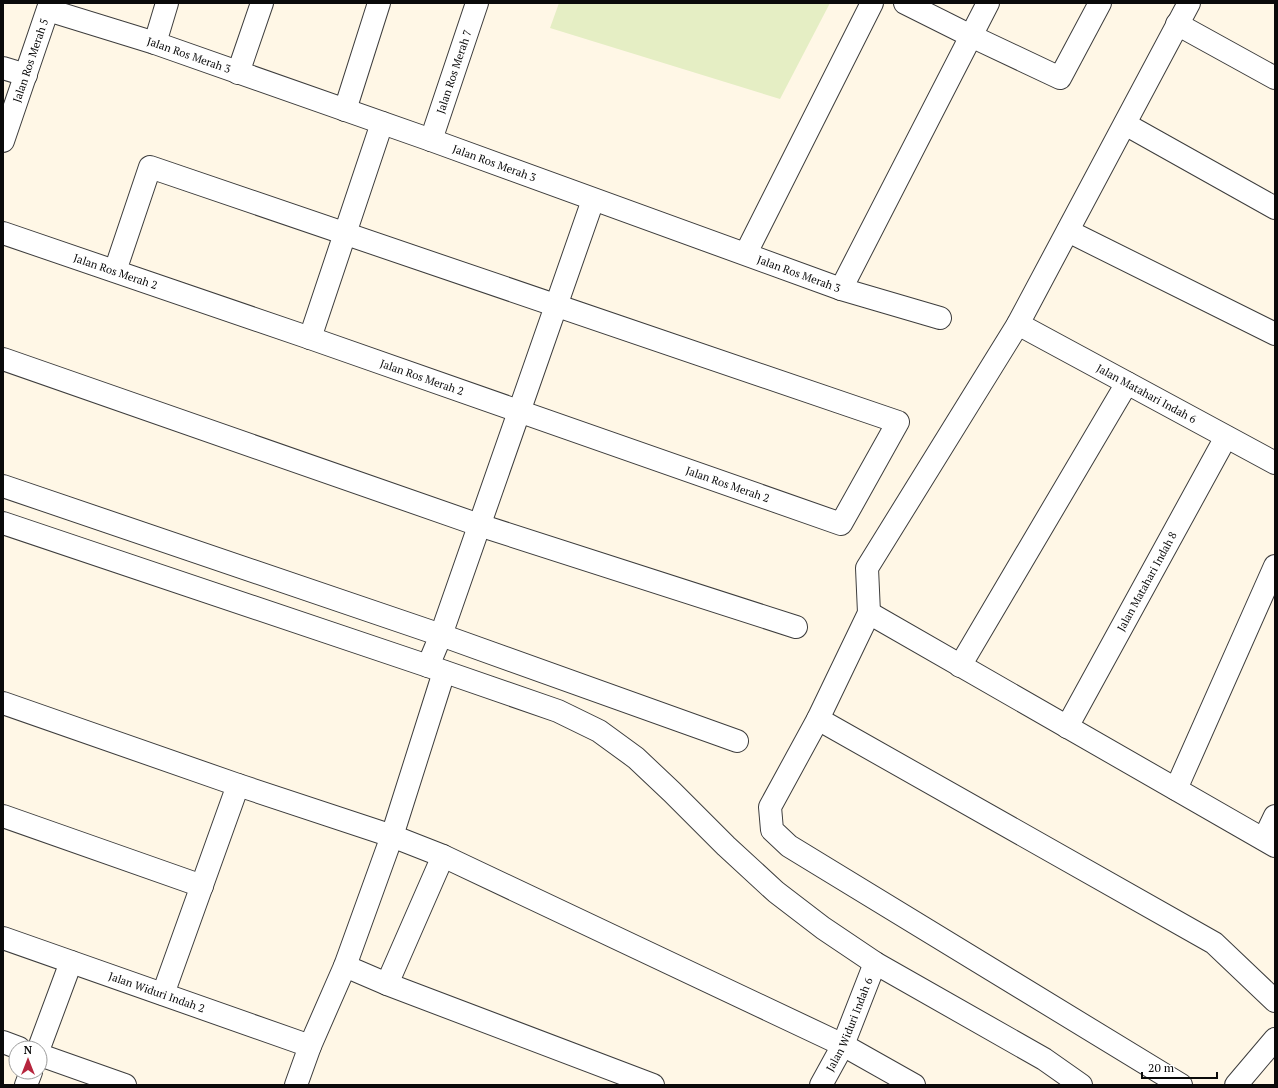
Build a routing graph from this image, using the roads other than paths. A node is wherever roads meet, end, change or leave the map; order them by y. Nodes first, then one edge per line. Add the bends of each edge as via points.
1 (167, 3) edge
2 (262, 3) edge
3 (379, 3) edge
4 (477, 3) edge
5 (872, 3) edge
6 (905, 3) edge
7 (988, 3) edge
8 (1100, 3) edge
9 (1189, 3) edge
10 (49, 7) edge
11 (1177, 24) junction
12 (971, 36) junction
13 (155, 43) junction
14 (3, 68) edge
15 (238, 73) junction
16 (26, 75) junction
17 (1275, 78) edge
18 (345, 110) junction
19 (382, 123) junction
20 (1125, 124) junction
21 (430, 140) junction
22 (3, 141) edge
23 (593, 200) junction
24 (1275, 208) edge
25 (1068, 231) junction
26 (3, 233) edge
27 (345, 234) junction
28 (746, 253) junction
29 (115, 271) junction
30 (841, 289) junction
31 (556, 305) junction
32 (940, 318) dead end
33 (1018, 324) junction
34 (1275, 334) edge
35 (310, 338) junction
36 (3, 359) edge
37 (1127, 383) junction
38 (519, 411) junction
39 (1226, 436) junction
40 (1275, 463) edge
41 (3, 486) edge
42 (3, 524) edge
43 (480, 525) junction
44 (1275, 566) edge
45 (869, 613) junction
46 (796, 627) dead end
47 (441, 635) junction
48 (960, 666) junction
49 (436, 669) junction
50 (3, 703) edge
51 (818, 719) junction
52 (1067, 727) junction
53 (737, 741) dead end
54 (238, 785) junction
55 (1176, 789) junction
56 (3, 816) edge
57 (1275, 816) edge
58 (392, 836) junction
59 (1269, 843) edge
60 (443, 856) junction
61 (202, 886) junction
62 (3, 938) edge
63 (71, 962) junction
64 (875, 963) junction
65 (346, 966) junction
66 (387, 984) junction
67 (163, 994) junction
68 (1275, 1001) edge
69 (1275, 1038) edge
70 (43, 1040) edge
71 (843, 1045) junction
72 (310, 1046) junction
73 (48, 1058) edge
74 (125, 1085) edge
75 (296, 1085) edge
76 (653, 1085) edge
77 (821, 1085) edge
78 (914, 1085) edge
79 (1081, 1085) edge
80 (1181, 1085) edge
81 (1236, 1085) edge

1 - 13 street
2 - 15 street
3 - 18 street
4 - 21 street, Jalan Ros Merah 7
5 - 28 street
6 - 12 street
7 - 12 street
8 - 12 street via 1060,78
9 - 11 street
10 - 13 street, Jalan Ros Merah 3
10 - 16 street, Jalan Ros Merah 5
11 - 17 street
11 - 20 street
12 - 30 street
13 - 15 street, Jalan Ros Merah 3
14 - 16 street
15 - 18 street, Jalan Ros Merah 3
16 - 22 street, Jalan Ros Merah 5
18 - 19 street, Jalan Ros Merah 3
19 - 21 street, Jalan Ros Merah 3
19 - 27 street
20 - 24 street
20 - 25 street
21 - 23 street, Jalan Ros Merah 3
23 - 28 street, Jalan Ros Merah 3
23 - 31 street
25 - 33 street
25 - 34 street
26 - 29 street, Jalan Ros Merah 2
27 - 29 street via 150,168
27 - 31 street
27 - 35 street
28 - 30 street, Jalan Ros Merah 3
29 - 35 street, Jalan Ros Merah 2
30 - 32 street, Jalan Ros Merah 3
31 - 38 street
31 - 38 street, Jalan Ros Merah 2 via 898,422 841,524
33 - 37 street, Jalan Matahari Indah 6
33 - 45 street via 868,568
35 - 38 street, Jalan Ros Merah 2
36 - 43 street
37 - 39 street, Jalan Matahari Indah 6
37 - 48 street
38 - 43 street
39 - 40 street, Jalan Matahari Indah 6
39 - 52 street, Jalan Matahari Indah 8
41 - 47 street
42 - 49 street
43 - 46 street
43 - 47 street
44 - 55 street
45 - 48 street
45 - 51 street
47 - 49 street
47 - 53 street
48 - 52 street
49 - 58 street
49 - 64 street via 558,711 599,731 636,758 776,892
50 - 54 street
51 - 68 street via 1214,943
51 - 80 street via 770,807 772,830 789,846
52 - 55 street
54 - 58 street
54 - 61 street
55 - 59 street
56 - 61 street
57 - 59 street
58 - 60 street
58 - 65 street
60 - 66 street
60 - 71 street
61 - 67 street
62 - 63 street, Jalan Widuri Indah 2
63 - 67 street, Jalan Widuri Indah 2
63 - 70 street
64 - 71 street, Jalan Widuri Indah 6
64 - 79 street via 1044,1059
65 - 66 street
65 - 72 street
66 - 76 street
67 - 72 street, Jalan Widuri Indah 2
69 - 81 street
71 - 77 street, Jalan Widuri Indah 6
71 - 78 street
72 - 75 street
73 - 74 street

